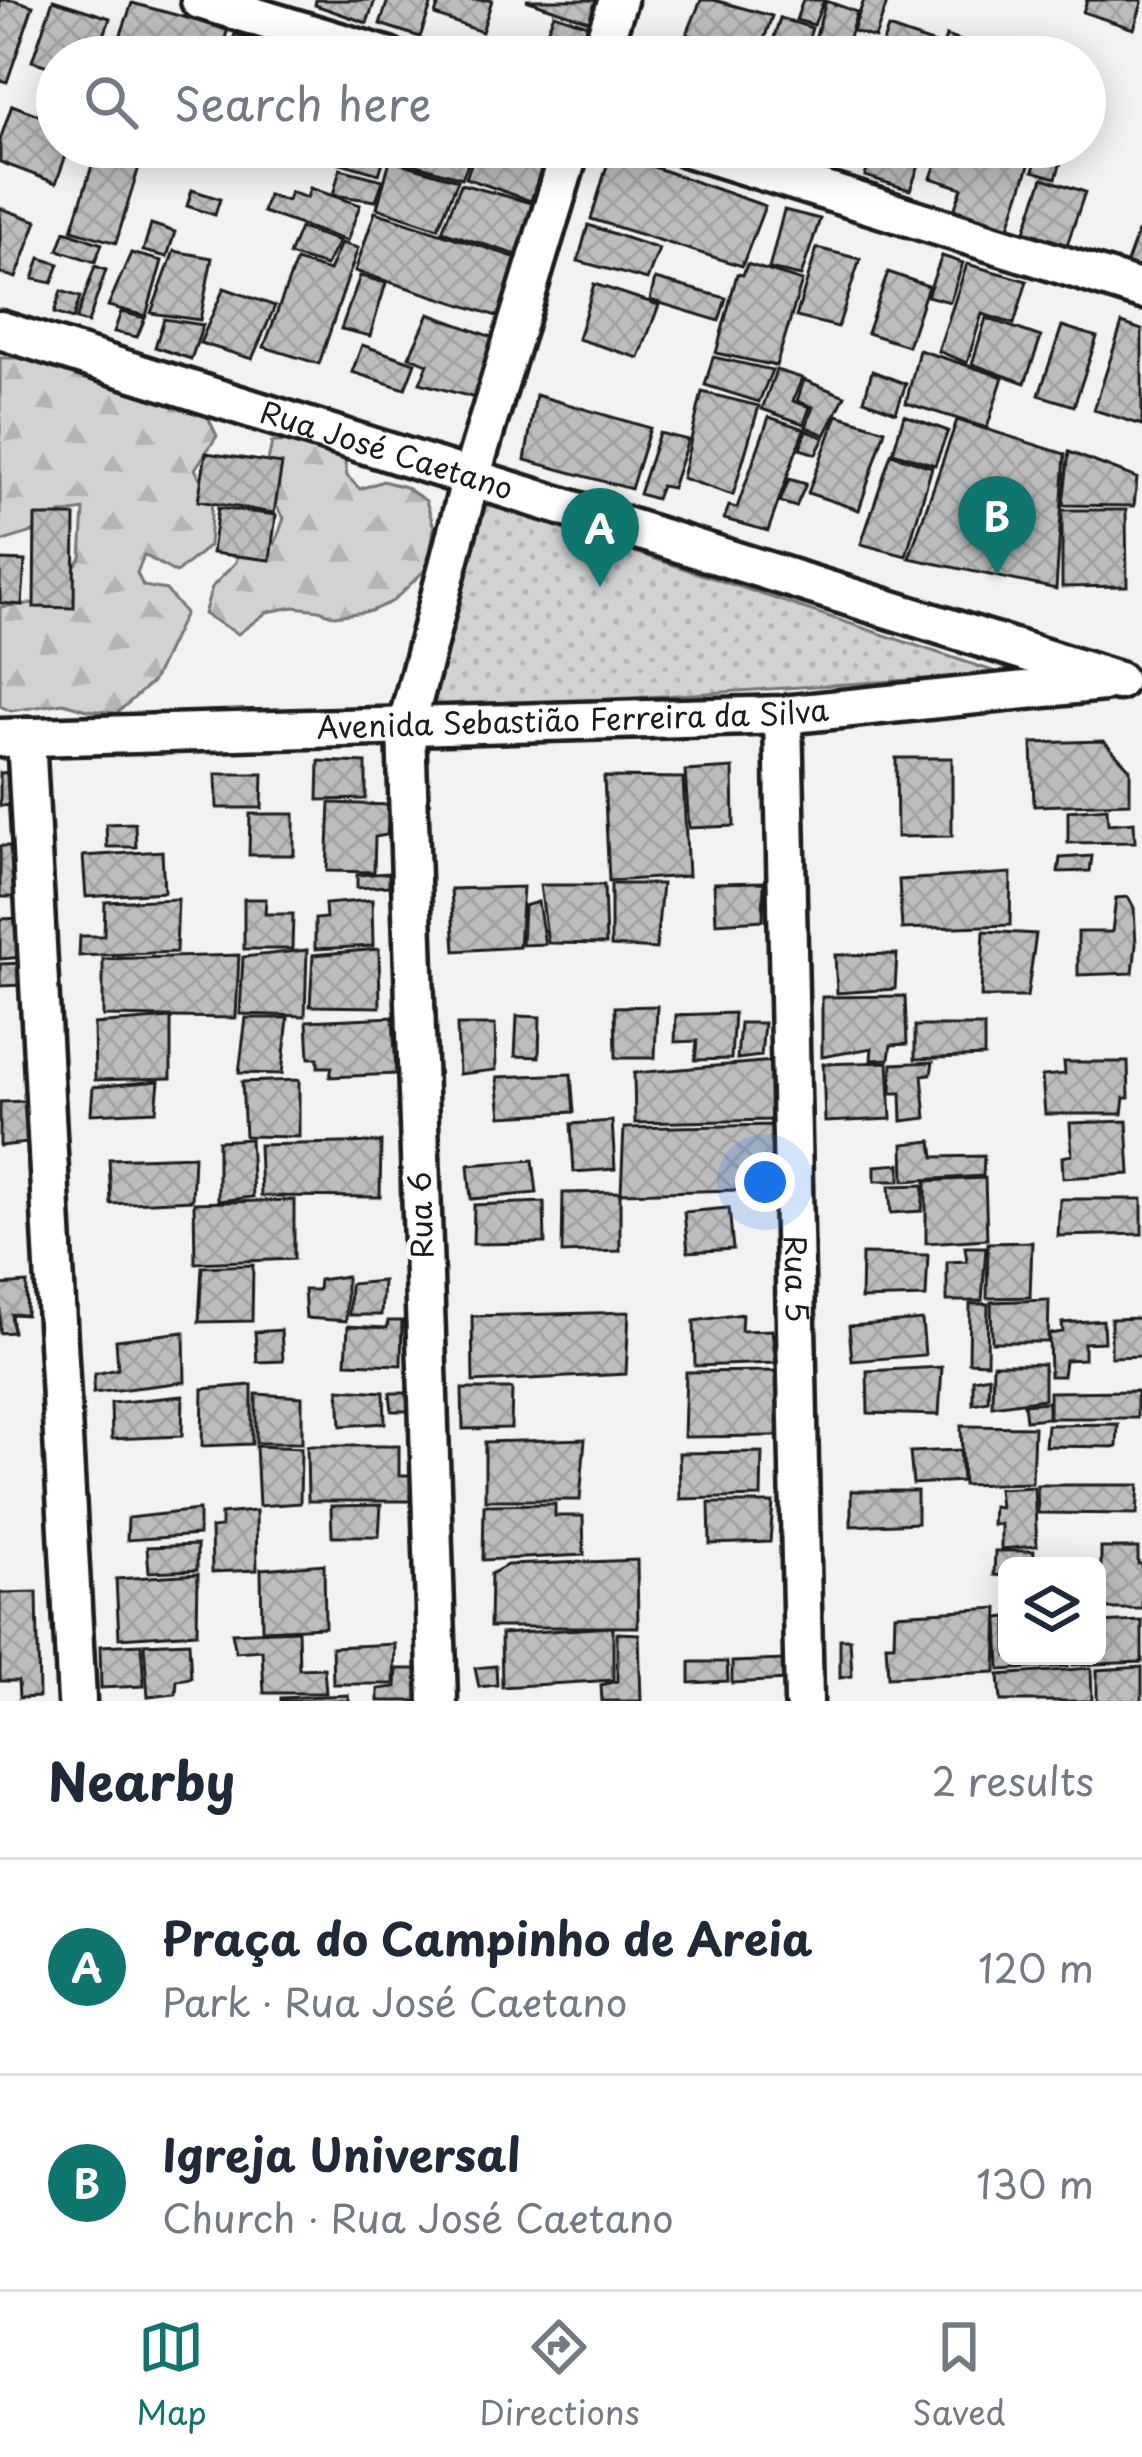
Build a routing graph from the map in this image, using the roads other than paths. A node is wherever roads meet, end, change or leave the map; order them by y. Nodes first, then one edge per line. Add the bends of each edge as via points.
1 (200, 0) edge
2 (618, 0) edge
3 (319, 36) edge
4 (606, 36) edge
5 (565, 168) edge
6 (752, 168) edge
7 (1142, 290) edge
8 (0, 330) edge
9 (470, 477) junction
10 (1130, 679) edge
11 (783, 716) junction
12 (406, 728) junction
13 (13, 738) edge
14 (77, 1701) edge
15 (438, 1701) edge
16 (804, 1701) edge

1 - 3 street
2 - 4 street
5 - 9 street, Rua 6
6 - 7 street
8 - 9 street, Rua José Caetano
9 - 10 street, Rua José Caetano
9 - 12 street, Rua 6
10 - 11 street, Avenida Sebastião Ferreira da Silva
11 - 12 street, Avenida Sebastião Ferreira da Silva
11 - 16 street, Rua 5
12 - 13 street, Avenida Sebastião Ferreira da Silva
12 - 15 street, Rua 6
13 - 14 street

